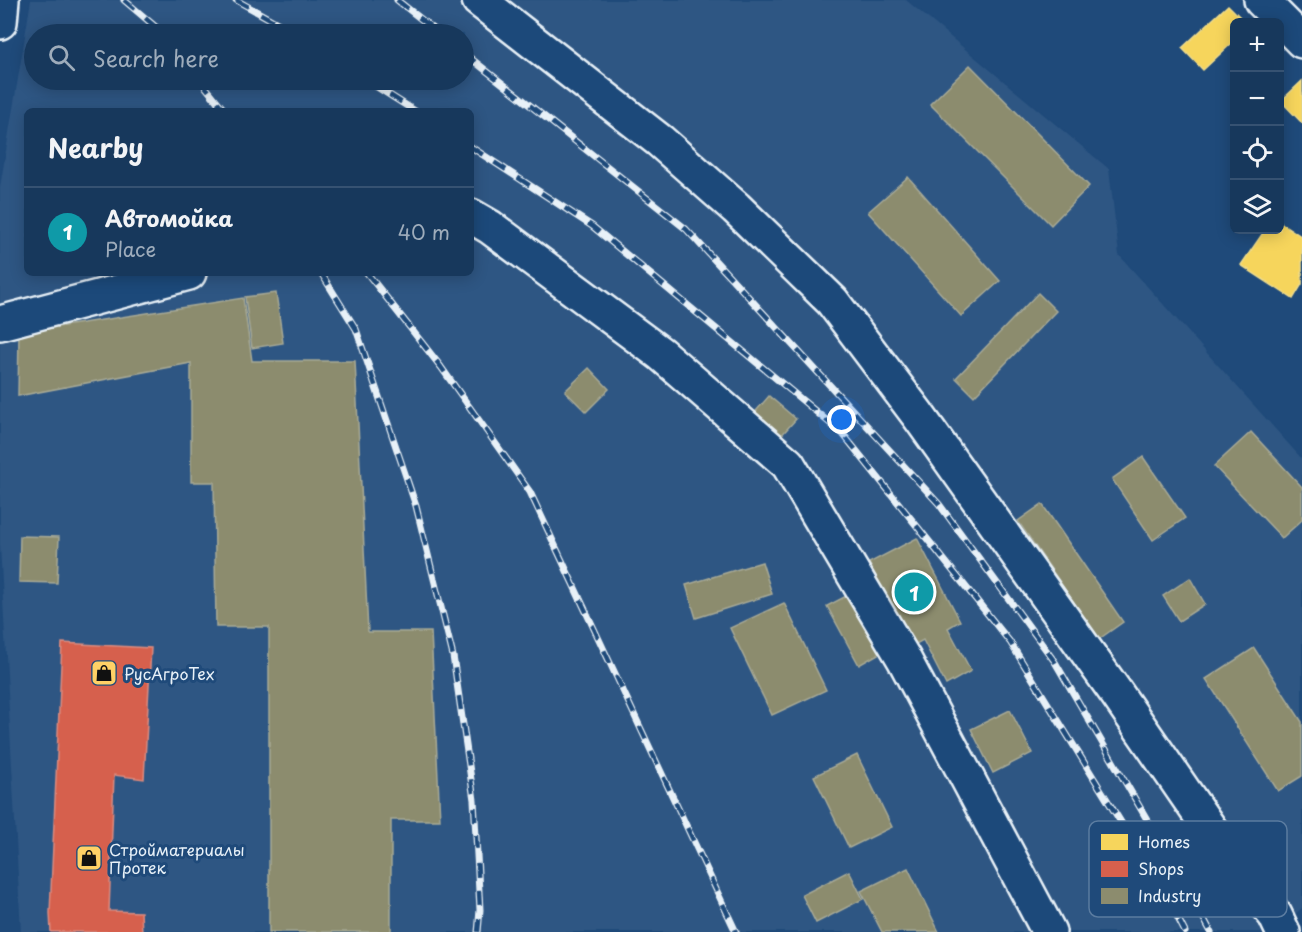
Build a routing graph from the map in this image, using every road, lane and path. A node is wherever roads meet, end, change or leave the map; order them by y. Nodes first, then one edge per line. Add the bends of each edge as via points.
1 (2, 0) edge
2 (478, 0) edge
3 (1261, 0) edge
4 (0, 22) edge
5 (1302, 41) edge
6 (474, 218) edge
7 (178, 276) edge
8 (0, 323) edge
9 (1204, 821) edge
10 (1049, 932) edge

1 - 4 street
2 - 9 street via 660,141 832,301 918,415
3 - 5 street
6 - 10 street via 661,354 788,464 904,659
7 - 8 street

